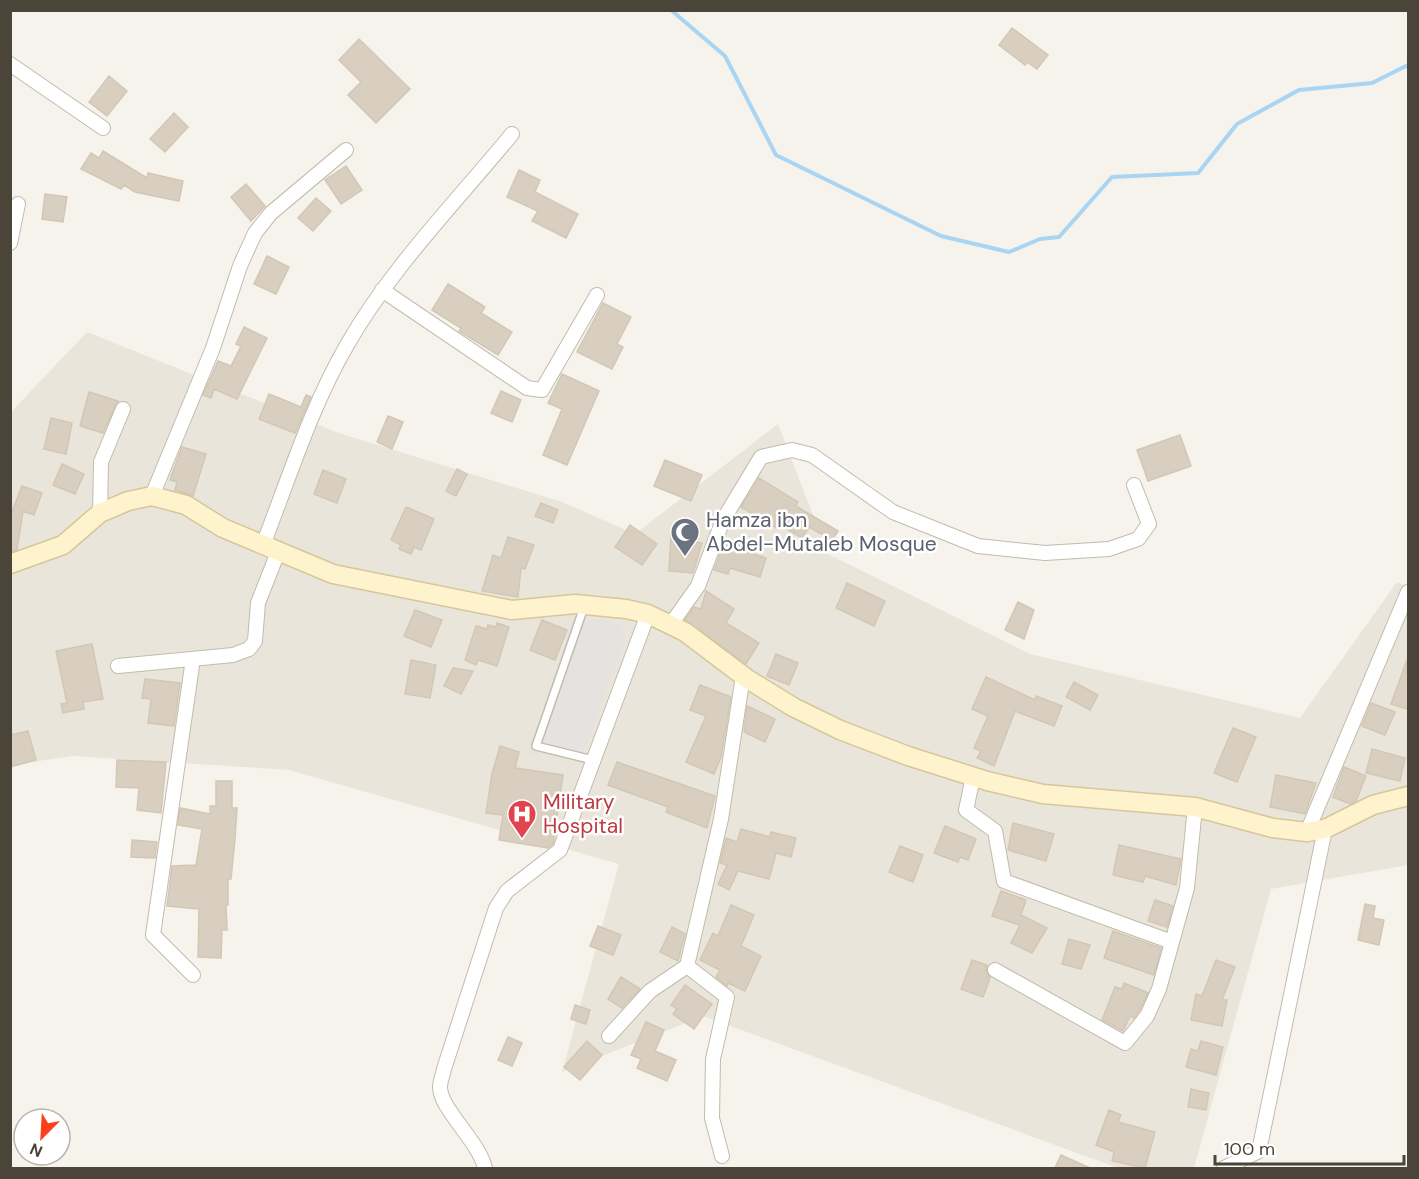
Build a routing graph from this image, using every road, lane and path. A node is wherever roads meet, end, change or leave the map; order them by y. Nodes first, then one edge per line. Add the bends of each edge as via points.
1 (10, 64) edge
2 (103, 128) dead end
3 (512, 134) dead end
4 (346, 150) dead end
5 (18, 204) dead end
6 (10, 243) edge
7 (382, 290) junction
8 (597, 295) dead end
9 (123, 409) dead end
10 (1134, 485) dead end
11 (152, 496) junction
12 (100, 513) junction
13 (270, 548) junction
14 (10, 564) edge
15 (1408, 592) edge
16 (584, 604) junction
17 (648, 614) junction
18 (671, 624) junction
19 (193, 659) junction
20 (118, 666) dead end
21 (743, 676) junction
22 (594, 760) junction
23 (973, 777) junction
24 (1408, 795) edge
25 (1195, 807) junction
26 (1316, 831) junction
27 (1172, 942) junction
28 (687, 966) junction
29 (995, 970) dead end
30 (194, 975) dead end
31 (609, 1036) dead end
32 (722, 1156) dead end
33 (485, 1168) edge
34 (1224, 1168) edge

1 - 2 street
3 - 7 street
4 - 11 street via 271,213 255,234
5 - 6 street
7 - 8 street via 527,388 542,390
7 - 13 street via 347,345 320,400
9 - 12 street via 101,462
10 - 18 street via 1149,524 1138,539 1109,549 1045,553 978,546 893,512 812,456 792,450 761,457 723,520 698,586
11 - 12 street
11 - 13 street via 186,505 223,528
12 - 14 street via 63,545
13 - 16 street via 333,574 512,610
13 - 19 street via 258,603 255,641 249,649 233,655
15 - 26 street
16 - 17 street
16 - 22 lane via 536,746
17 - 18 street
17 - 22 street
18 - 21 street via 711,649
19 - 20 street
19 - 30 street via 153,934
21 - 23 street via 840,730
21 - 28 street via 721,819
22 - 33 street via 560,850 507,891 496,908 444,1069 442,1100 480,1152
23 - 25 street via 1043,794
23 - 27 street via 966,810 995,831 1004,881
24 - 26 street via 1373,805
25 - 26 street via 1273,828
25 - 27 street via 1187,888
26 - 34 street via 1259,1151
27 - 29 street via 1147,1016 1125,1042
28 - 31 street via 650,991
28 - 32 street via 727,997 713,1059 712,1118

